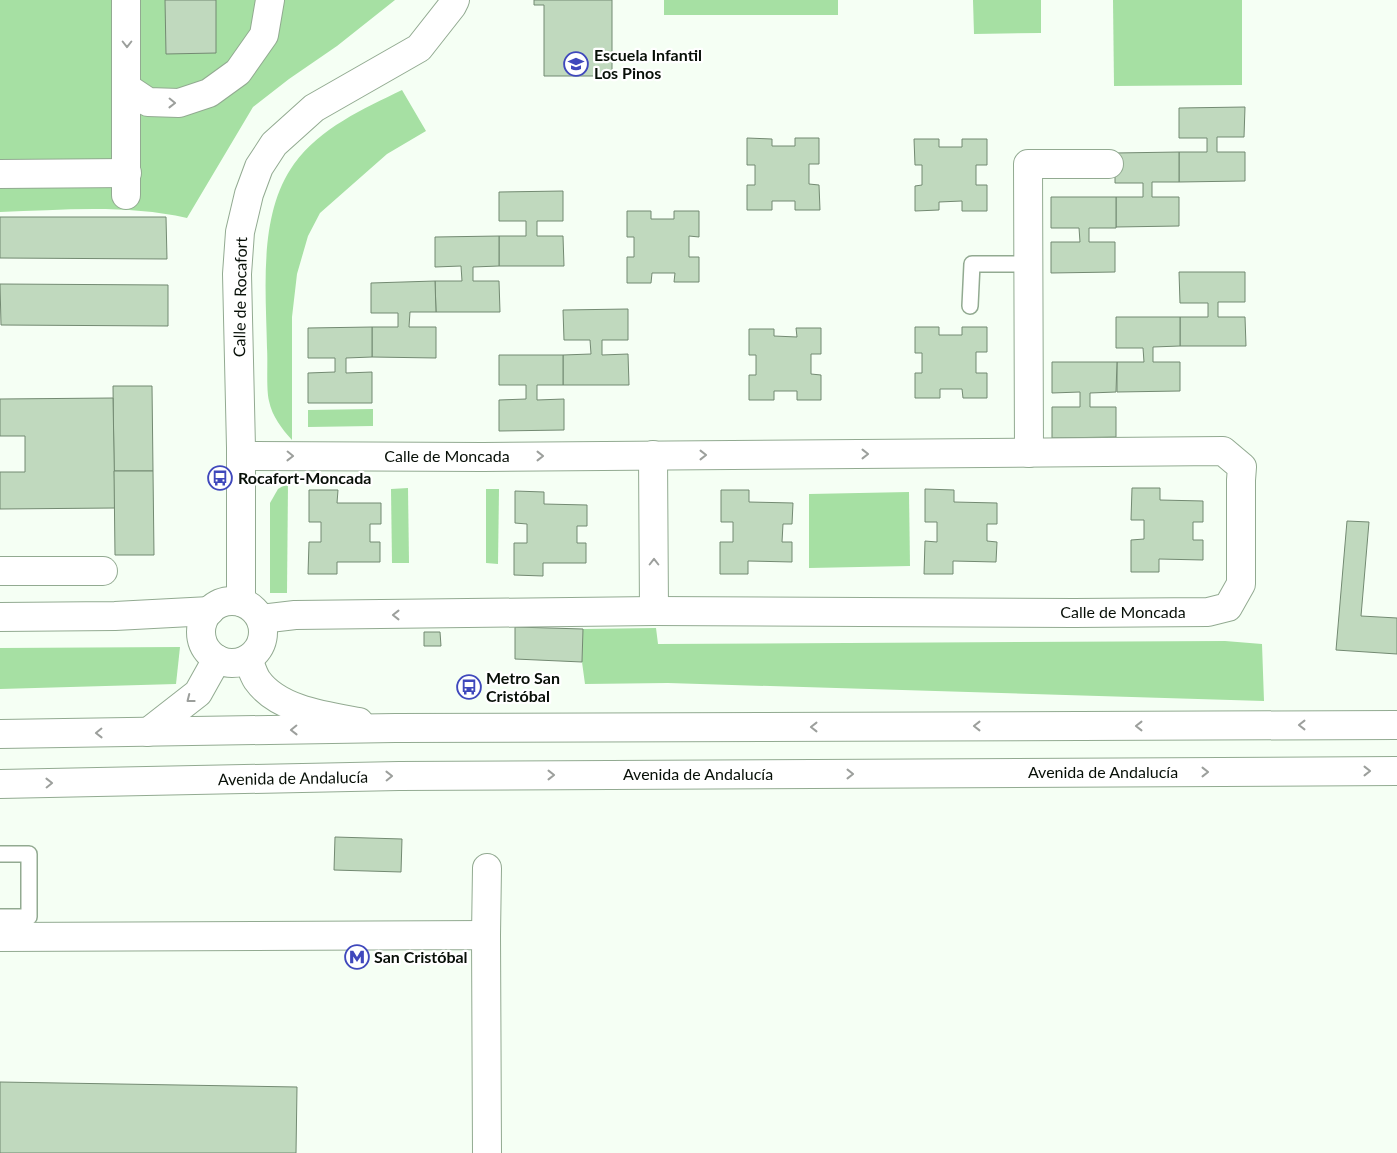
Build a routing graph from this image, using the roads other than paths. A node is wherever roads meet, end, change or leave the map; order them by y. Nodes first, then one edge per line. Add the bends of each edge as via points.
1 (126, 0) edge
2 (270, 0) edge
3 (455, 0) edge
4 (127, 88) junction
5 (1109, 164) dead end
6 (0, 174) edge
7 (1028, 264) junction
8 (970, 306) dead end
9 (1029, 454) junction
10 (653, 455) junction
11 (241, 456) junction
12 (0, 571) edge
13 (103, 571) dead end
14 (210, 610) junction
15 (251, 610) junction
16 (654, 611) junction
17 (115, 616) junction
18 (0, 617) edge
19 (209, 649) junction
20 (248, 659) junction
21 (1397, 725) edge
22 (395, 728) junction
23 (148, 732) junction
24 (0, 734) edge
25 (1397, 771) edge
26 (0, 784) edge
27 (0, 854) edge
28 (486, 868) dead end
29 (0, 917) edge
30 (486, 935) junction
31 (0, 937) edge
32 (487, 1153) edge

1 -> 4 street
4 -> 2 street via 148,102 180,103 209,93 238,72 264,35
3 - 11 street, Calle de Rocafort via 419,48 314,108 274,144 259,167 248,194 240,232 237,274
4 - 6 street via 126,184
5 - 7 street via 1028,164
7 - 8 lane via 972,264
7 - 9 street
10 -> 9 street, Calle de Moncada
9 - 16 street, Calle de Moncada via 1224,451 1242,467 1241,584 1228,607 1208,612 1084,613
11 -> 10 street, Calle de Moncada
16 -> 10 street
11 - 15 street, Calle de Rocafort
12 - 13 street
14 - 15 street via 230,601
14 - 17 street
14 - 19 street via 202,623
16 -> 15 street, Calle de Moncada via 295,615
15 - 20 street via 264,630 256,652
17 - 18 street
17 - 19 street
19 - 20 street via 232,663
19 -> 23 street via 198,693
20 - 22 street via 257,680 276,697 310,713
21 -> 22 street
22 -> 23 street
23 -> 24 street
26 -> 25 street, Avenida de Andalucía via 399,776
27 - 29 lane via 29,854 29,917
28 - 30 street
30 - 31 street
30 - 32 street

